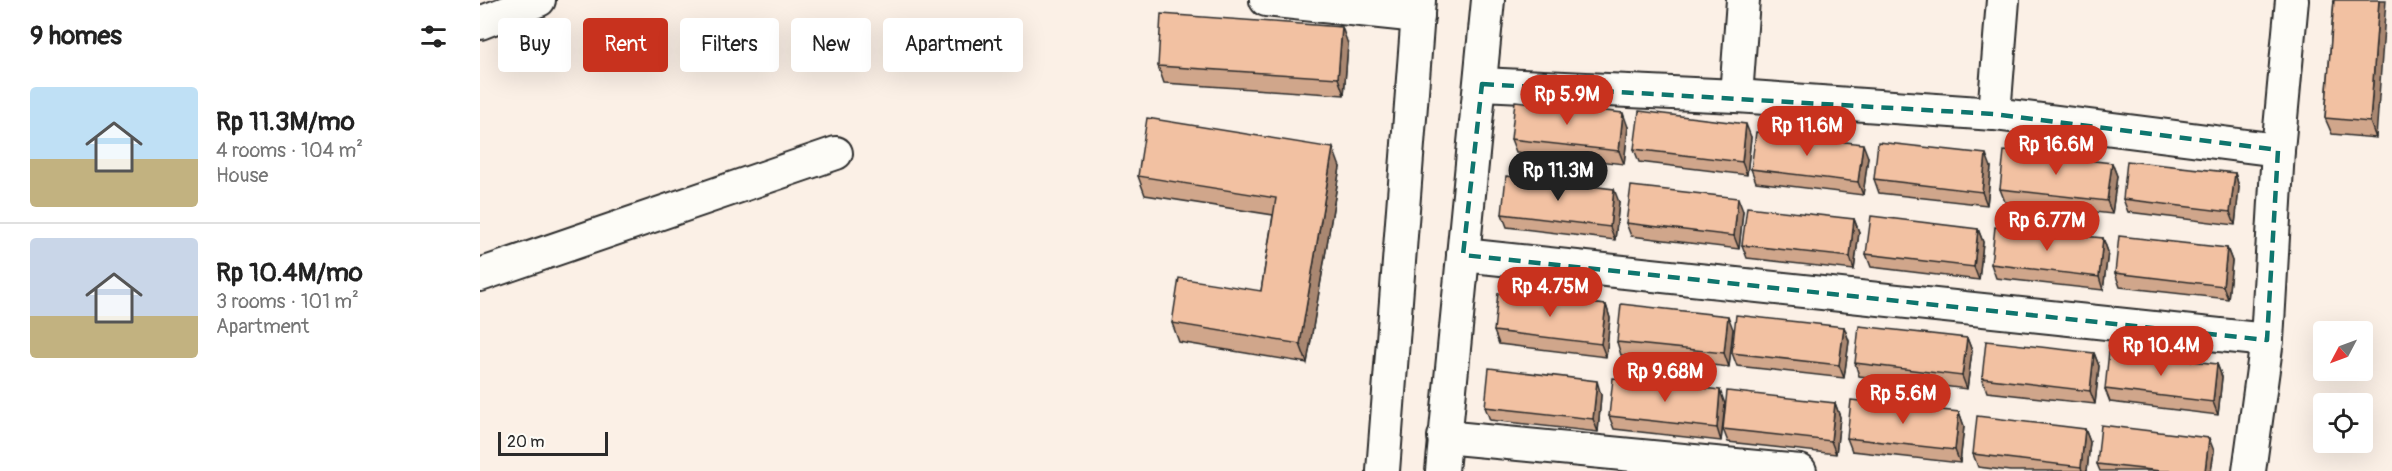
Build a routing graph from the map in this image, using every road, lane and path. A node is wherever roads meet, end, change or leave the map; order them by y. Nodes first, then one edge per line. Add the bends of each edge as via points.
1 (539, 0) edge
2 (1266, 0) edge
3 (1488, 0) edge
4 (1743, 0) edge
5 (2003, 0) edge
6 (2292, 0) edge
7 (1419, 8) edge
8 (480, 23) edge
9 (1482, 84) junction
10 (1736, 96) junction
11 (1994, 114) junction
12 (2278, 150) junction
13 (836, 153) dead end
14 (1463, 255) junction
15 (480, 276) edge
16 (2266, 340) junction
17 (1444, 437) junction
18 (1383, 471) edge
19 (1442, 471) edge
20 (1800, 471) edge
21 (2248, 471) edge

1 - 8 street
2 - 7 street
3 - 9 street
4 - 10 street
5 - 11 street
6 - 12 street
7 - 18 street
9 - 10 street
9 - 14 street
10 - 11 street
11 - 12 street
12 - 16 street
13 - 15 street
14 - 16 street
14 - 17 street
16 - 21 street
17 - 19 street
17 - 20 street

